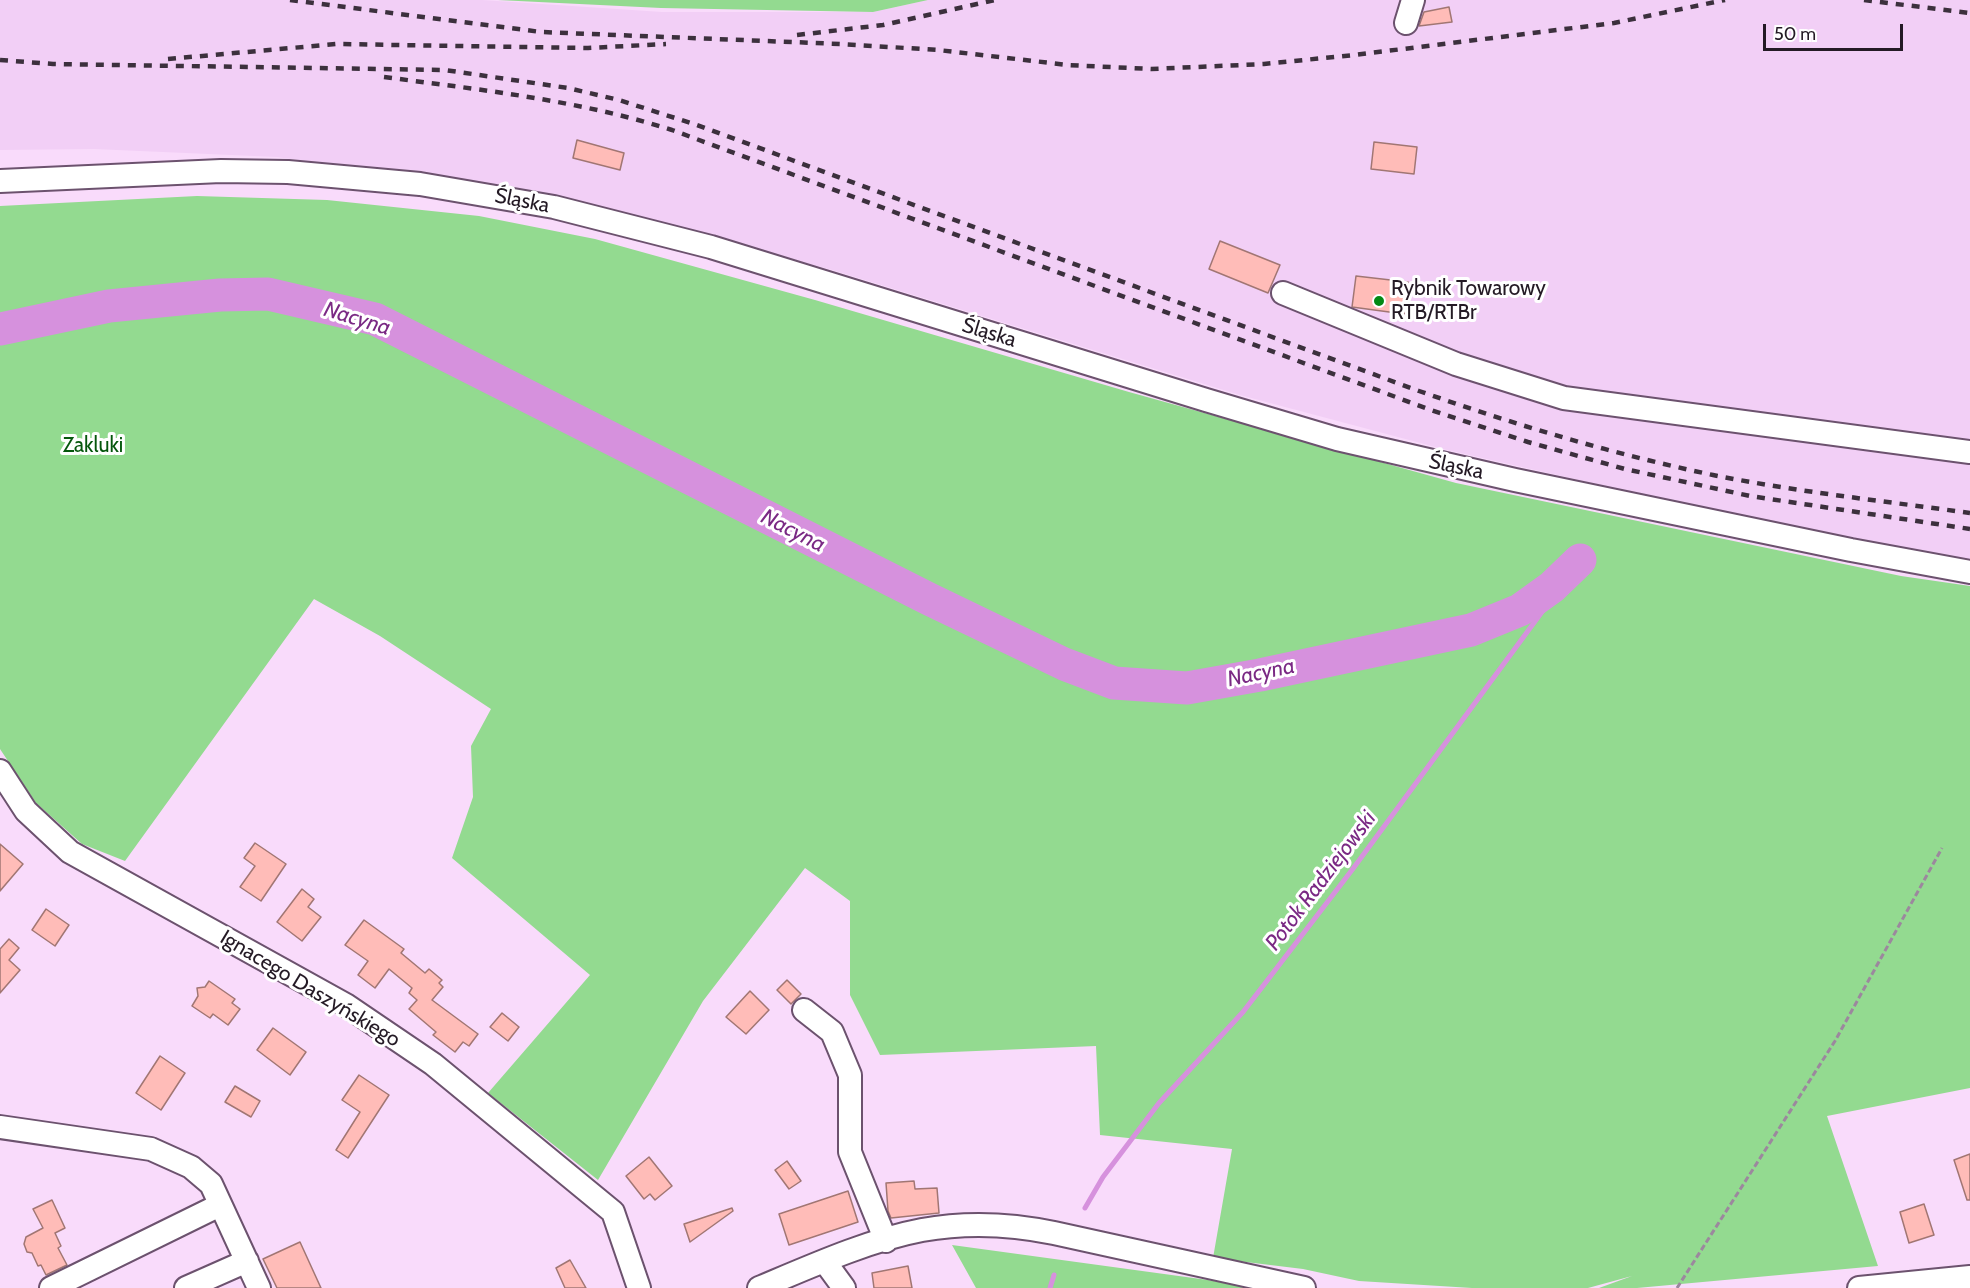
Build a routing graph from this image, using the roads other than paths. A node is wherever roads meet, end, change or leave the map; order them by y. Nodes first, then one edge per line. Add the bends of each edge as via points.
1 (1413, 0) edge
2 (1406, 23) dead end
3 (0, 181) edge
4 (1283, 293) dead end
5 (1970, 452) edge
6 (1970, 572) edge
7 (0, 771) edge
8 (804, 1010) dead end
9 (0, 1126) edge
10 (220, 1204) junction
11 (886, 1240) junction
12 (247, 1261) junction
13 (825, 1262) junction
14 (1970, 1277) edge
15 (51, 1288) edge
16 (186, 1288) edge
17 (259, 1288) edge
18 (639, 1288) edge
19 (759, 1288) edge
20 (844, 1288) edge
21 (1304, 1288) edge
22 (1859, 1288) edge

1 - 2 street
3 - 6 street, Śląska via 210,171 288,172 420,184 554,207 711,247 1337,439 1515,480
4 - 5 street via 1456,364 1564,398
7 - 18 street, Ignacego Daszyńskiego via 26,811 70,852 346,1005 433,1064 613,1212
8 - 11 street via 832,1032 850,1075 850,1152
9 - 10 street via 151,1149 191,1167 211,1184
10 - 12 street
10 - 15 street
11 - 13 street
11 - 21 street via 935,1228 1014,1226
12 - 16 street
12 - 17 street
13 - 19 street
13 - 20 street
14 - 22 street

